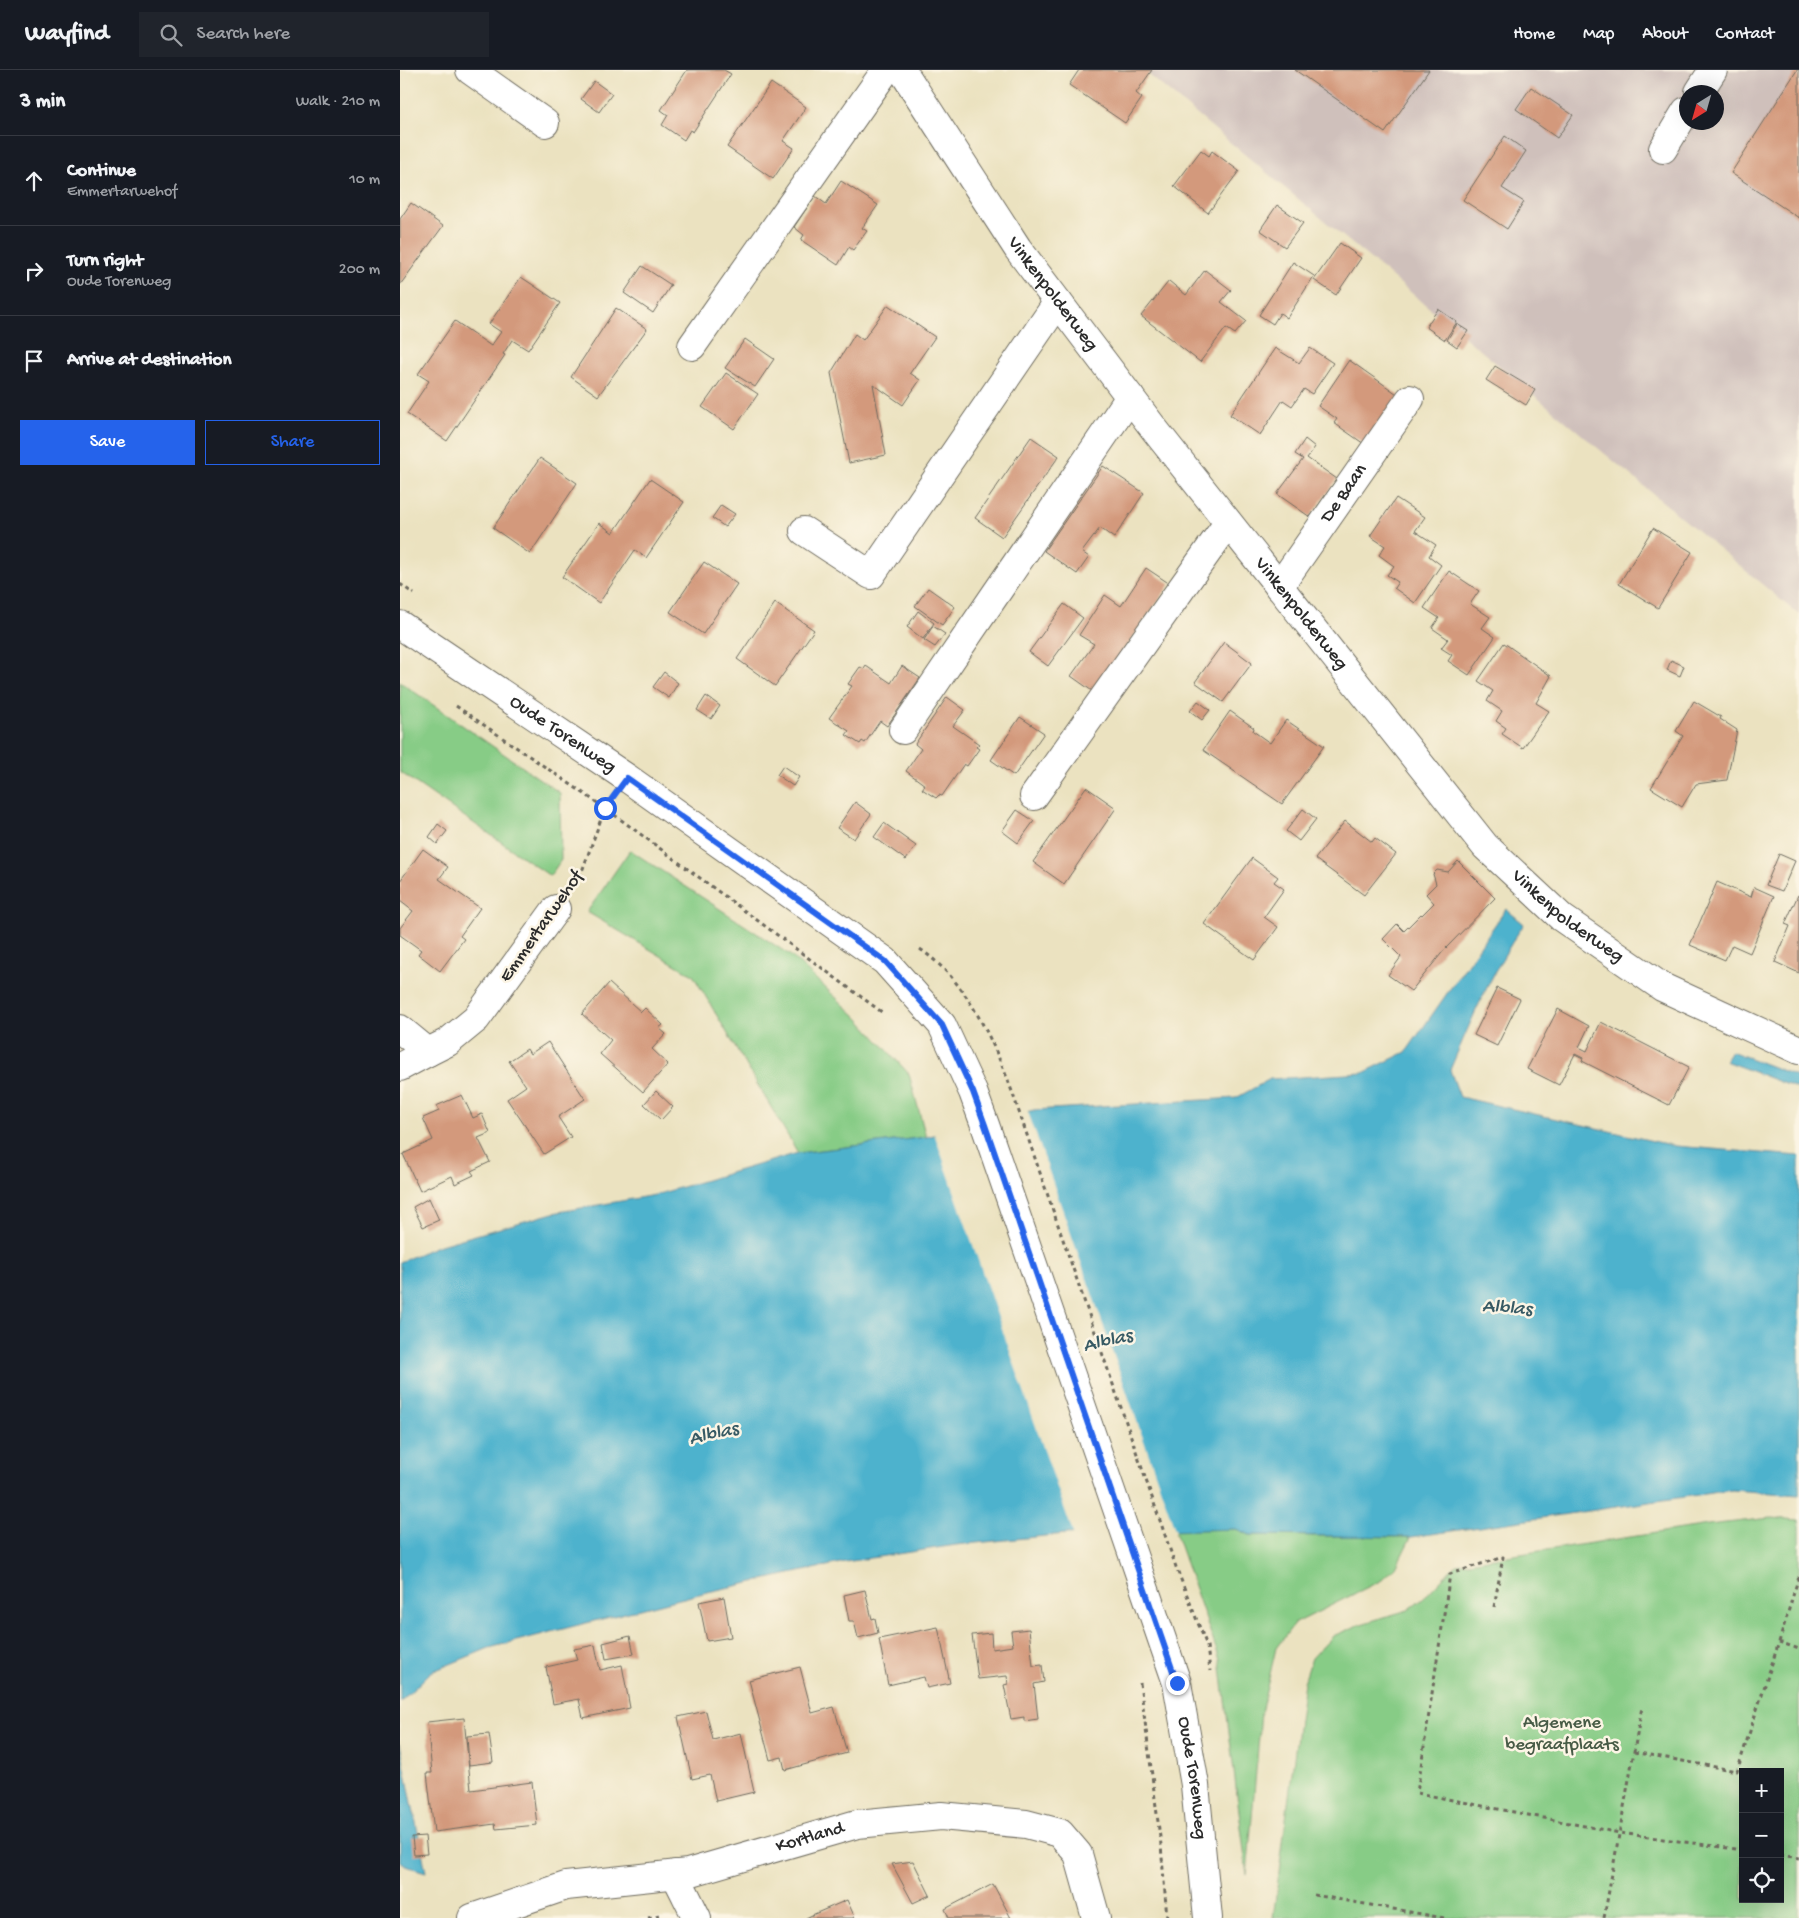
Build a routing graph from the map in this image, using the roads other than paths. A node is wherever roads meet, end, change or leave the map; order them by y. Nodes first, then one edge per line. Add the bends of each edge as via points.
1 (470, 70) edge
2 (886, 70) edge
3 (902, 70) edge
4 (1713, 70) edge
5 (1703, 85) edge
6 (544, 123) dead end
7 (1679, 123) edge
8 (1663, 148) dead end
9 (1058, 302) junction
10 (692, 346) dead end
11 (1130, 397) junction
12 (1410, 399) dead end
13 (1228, 523) junction
14 (804, 532) dead end
15 (1285, 579) junction
16 (400, 625) edge
17 (903, 730) dead end
18 (1034, 796) dead end
19 (556, 909) road end
20 (400, 1029) edge
21 (1799, 1050) edge
22 (428, 1052) junction
23 (400, 1067) edge
24 (675, 1874) junction
25 (1207, 1908) edge
26 (694, 1912) edge
27 (472, 1918) edge
28 (1096, 1918) edge

1 - 6 street
2 - 10 street
3 - 9 street, Vinkenpolderweg via 1018,249
4 - 5 street
7 - 8 street
9 - 11 street, Vinkenpolderweg
9 - 14 street via 871,575
11 - 13 street, Vinkenpolderweg
11 - 17 street
12 - 15 street, De Baan
13 - 15 street, Vinkenpolderweg
13 - 18 street
15 - 21 street, Vinkenpolderweg via 1485,846 1562,918 1662,987
16 - 25 street, Oude Torenweg via 627,778 885,961 942,1025 973,1092 1177,1683 1195,1785
19 - 22 street, Emmertarwehof via 476,1019 448,1042
20 - 22 street
22 - 23 street, Emmertarwehof
24 - 26 street
24 - 27 street, Kortland via 566,1886
24 - 28 street, Kortland via 857,1824 941,1816 1026,1824 1060,1833 1078,1854

